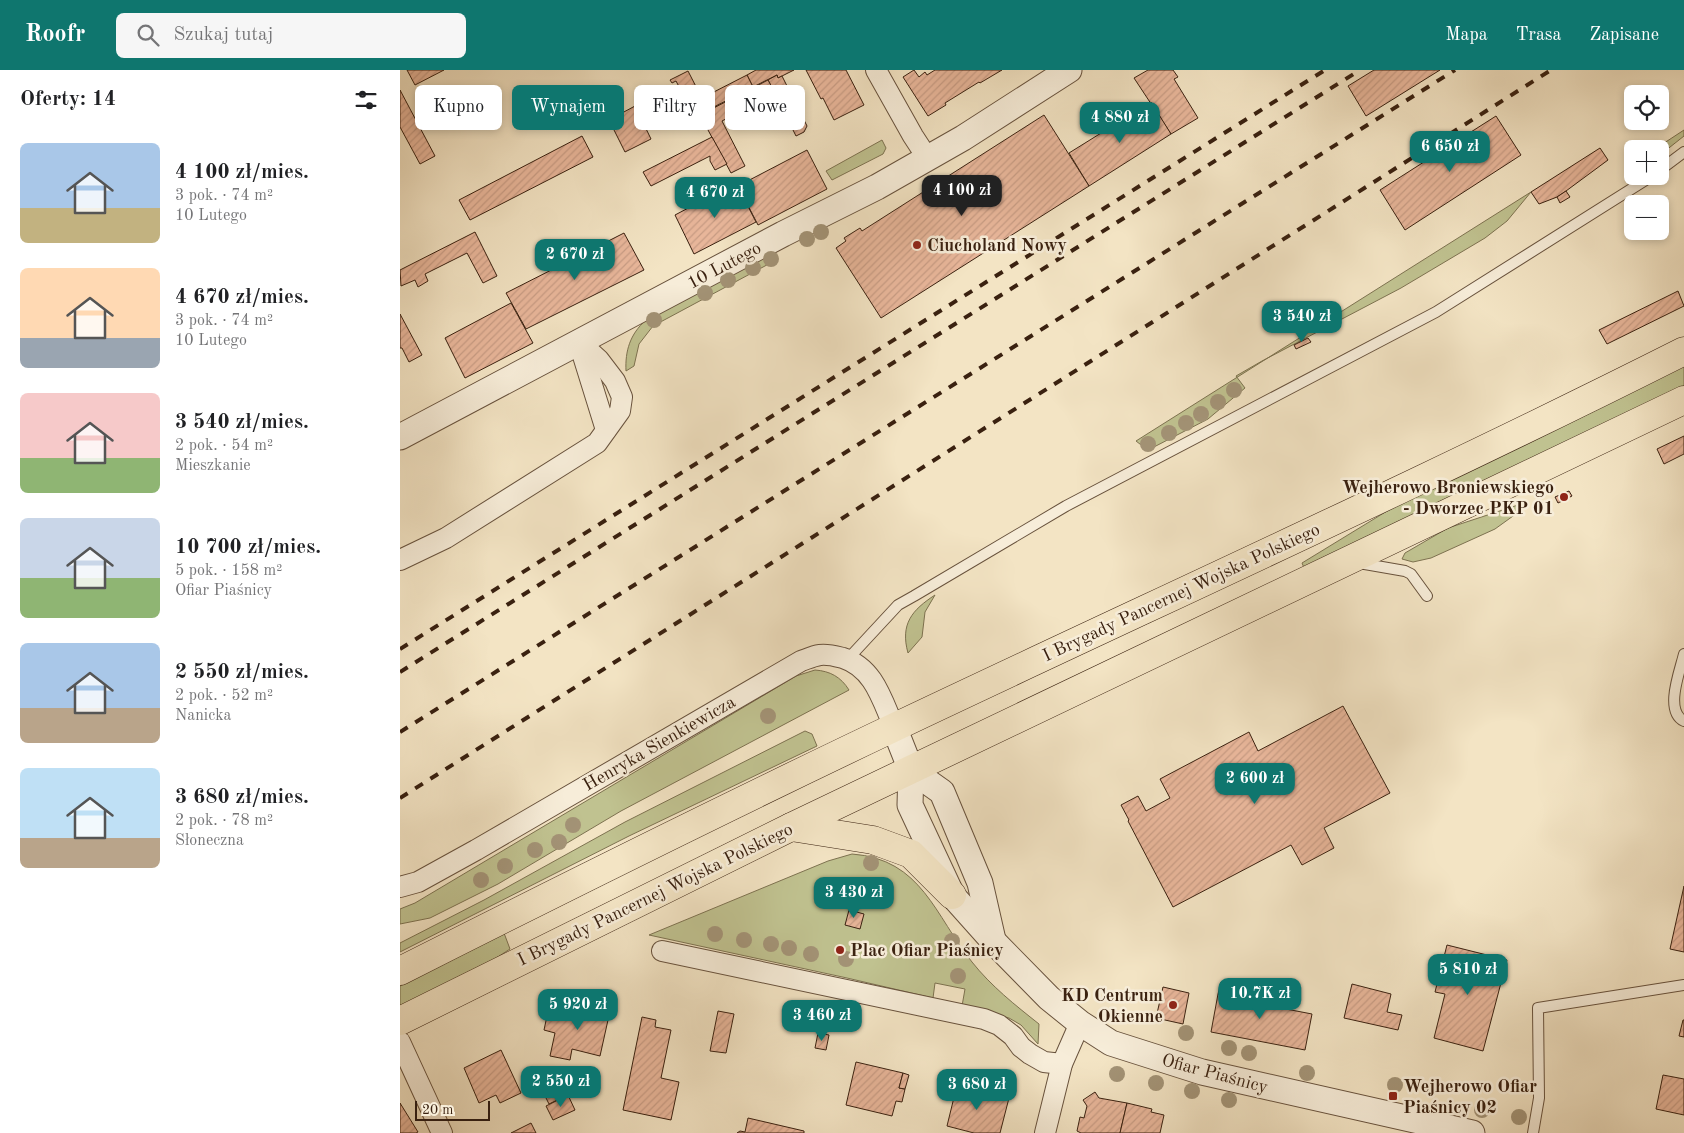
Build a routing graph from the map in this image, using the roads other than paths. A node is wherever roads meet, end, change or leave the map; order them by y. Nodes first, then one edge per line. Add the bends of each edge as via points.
1 (876, 70) edge
2 (1069, 70) edge
3 (1684, 152) edge
4 (928, 159) junction
5 (1669, 163) edge
6 (1638, 185) edge
7 (578, 341) junction
8 (1684, 351) edge
9 (1684, 400) edge
10 (400, 437) edge
11 (400, 560) edge
12 (1349, 561) junction
13 (1426, 596) dead end
14 (1684, 654) edge
15 (847, 660) junction
16 (1684, 721) edge
17 (894, 727) junction
18 (912, 770) junction
19 (791, 827) junction
20 (400, 887) edge
21 (952, 895) junction
22 (994, 942) junction
23 (662, 951) dead end
24 (400, 971) edge
25 (1684, 985) edge
26 (400, 1022) edge
27 (1080, 1023) junction
28 (400, 1042) edge
29 (1062, 1064) junction
30 (442, 1133) edge
31 (1045, 1133) edge
32 (1472, 1133) edge
33 (1534, 1133) edge

1 - 4 street
2 - 4 street, 10 Lutego
3 - 5 lane
4 - 7 street, 10 Lutego
6 - 15 lane via 1436,312 1066,506 898,605
7 - 10 street, 10 Lutego
7 - 11 street via 599,360 615,381 622,397 620,411 597,443 446,538
8 - 17 main road, I Brygady Pancernej Wojska Polskiego
9 - 12 main road, I Brygady Pancernej Wojska Polskiego
12 - 13 lane via 1405,571 1411,574
12 - 18 main road, I Brygady Pancernej Wojska Polskiego
14 - 16 lane via 1674,706 1677,717
15 - 17 street, Henryka Sienkiewicza via 868,674
15 - 20 street, Henryka Sienkiewicza via 833,655 801,660 476,850 418,882
17 - 18 street
17 - 24 main road, I Brygady Pancernej Wojska Polskiego
18 - 19 main road, I Brygady Pancernej Wojska Polskiego
18 - 21 street, Ofiar Piaśnicy via 910,805
18 - 22 street via 942,792 980,882
19 - 21 main road via 873,840 910,854
19 - 26 main road, I Brygady Pancernej Wojska Polskiego
21 - 22 street, Ofiar Piaśnicy
22 - 27 street, Ofiar Piaśnicy via 1049,998
23 - 29 street via 984,1019 999,1025 1030,1054 1044,1062
25 - 33 lane via 1538,1008 1539,1098
27 - 29 street
27 - 32 street, Ofiar Piaśnicy via 1111,1043 1202,1072
28 - 30 street
29 - 31 street

